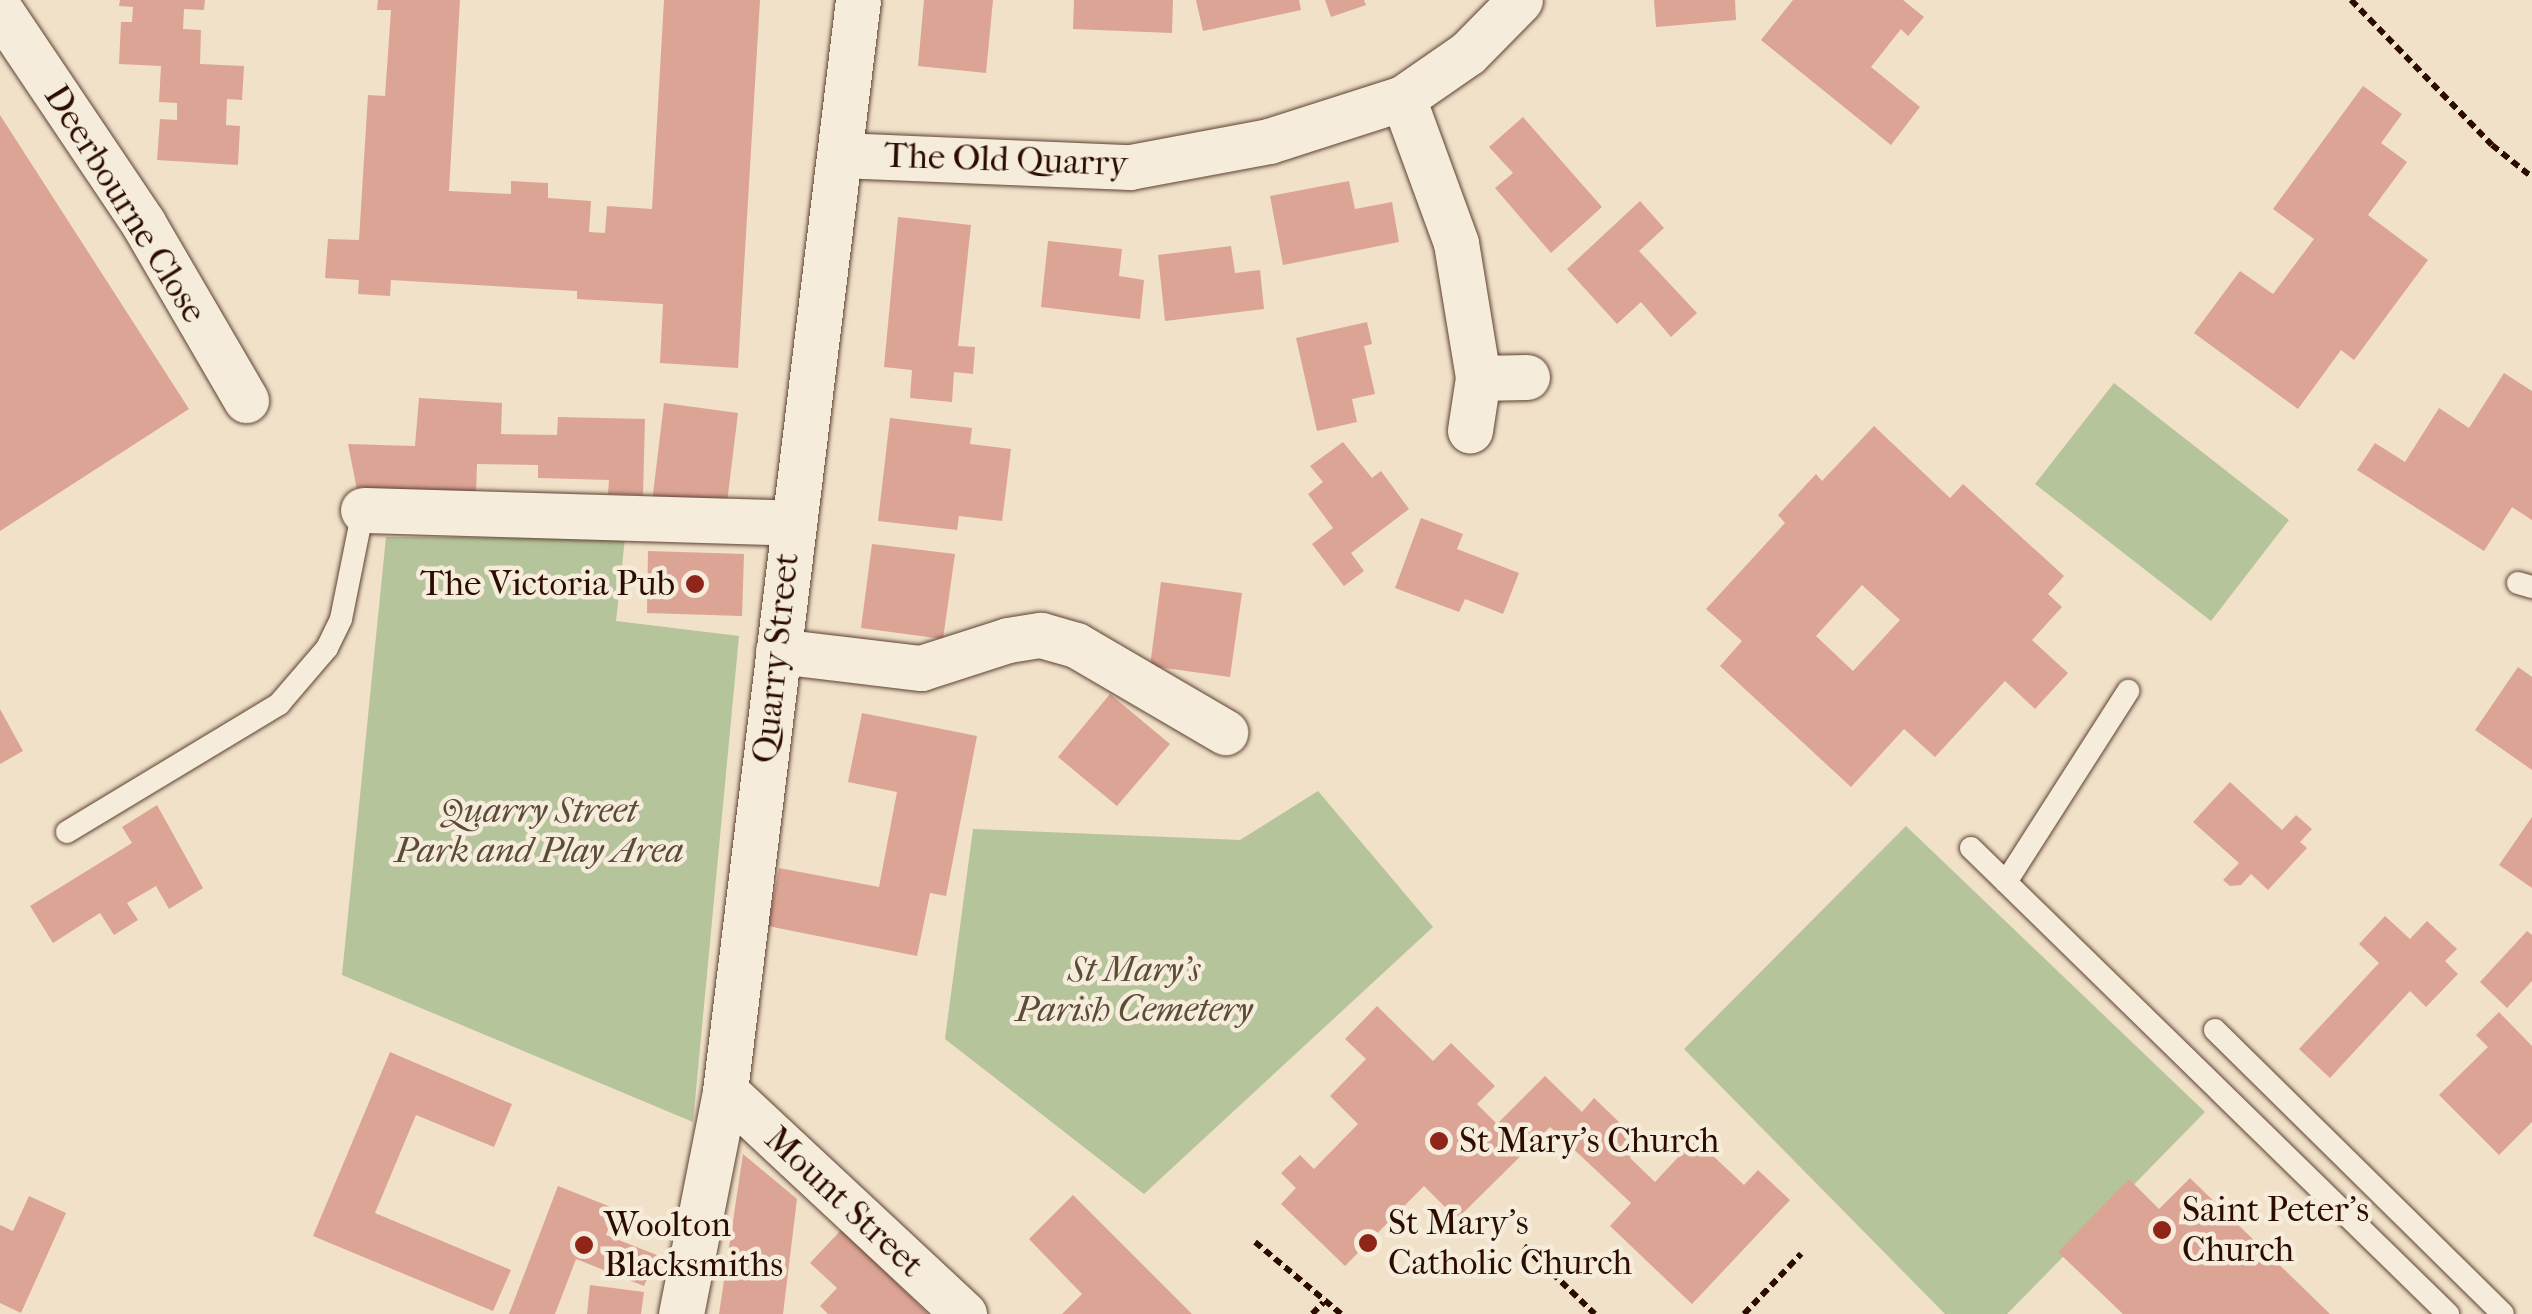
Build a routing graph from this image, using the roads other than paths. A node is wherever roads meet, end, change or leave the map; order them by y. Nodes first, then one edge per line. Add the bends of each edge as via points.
1 (858, 0) edge
2 (1520, 0) edge
3 (0, 10) edge
4 (1403, 98) junction
5 (840, 154) junction
6 (1527, 377) dead end
7 (1478, 378) junction
8 (246, 400) dead end
9 (1470, 430) dead end
10 (363, 510) joint
11 (792, 523) junction
12 (778, 651) junction
13 (2128, 691) dead end
14 (1225, 732) dead end
15 (67, 832) dead end
16 (1971, 848) dead end
17 (2006, 882) junction
18 (2215, 1030) dead end
19 (725, 1091) junction
20 (681, 1314) edge
21 (964, 1314) edge
22 (2448, 1314) edge
23 (2503, 1314) edge

1 - 5 street, Quarry Street
2 - 4 street, The Old Quarry via 1468,53
3 - 8 street, Deerbourne Close via 144,223
4 - 5 street, The Old Quarry via 1270,141 1130,167
4 - 7 street via 1456,243
5 - 11 street, Quarry Street
6 - 7 street
7 - 9 street
10 - 11 street
10 - 15 lane via 342,618 327,648 279,704
11 - 12 street, Quarry Street
12 - 14 street via 920,668 1041,635 1076,645
12 - 19 street, Quarry Street
13 - 17 lane
16 - 17 lane
17 - 22 lane
18 - 23 lane
19 - 20 street, Quarry Street
19 - 21 street, Mount Street

